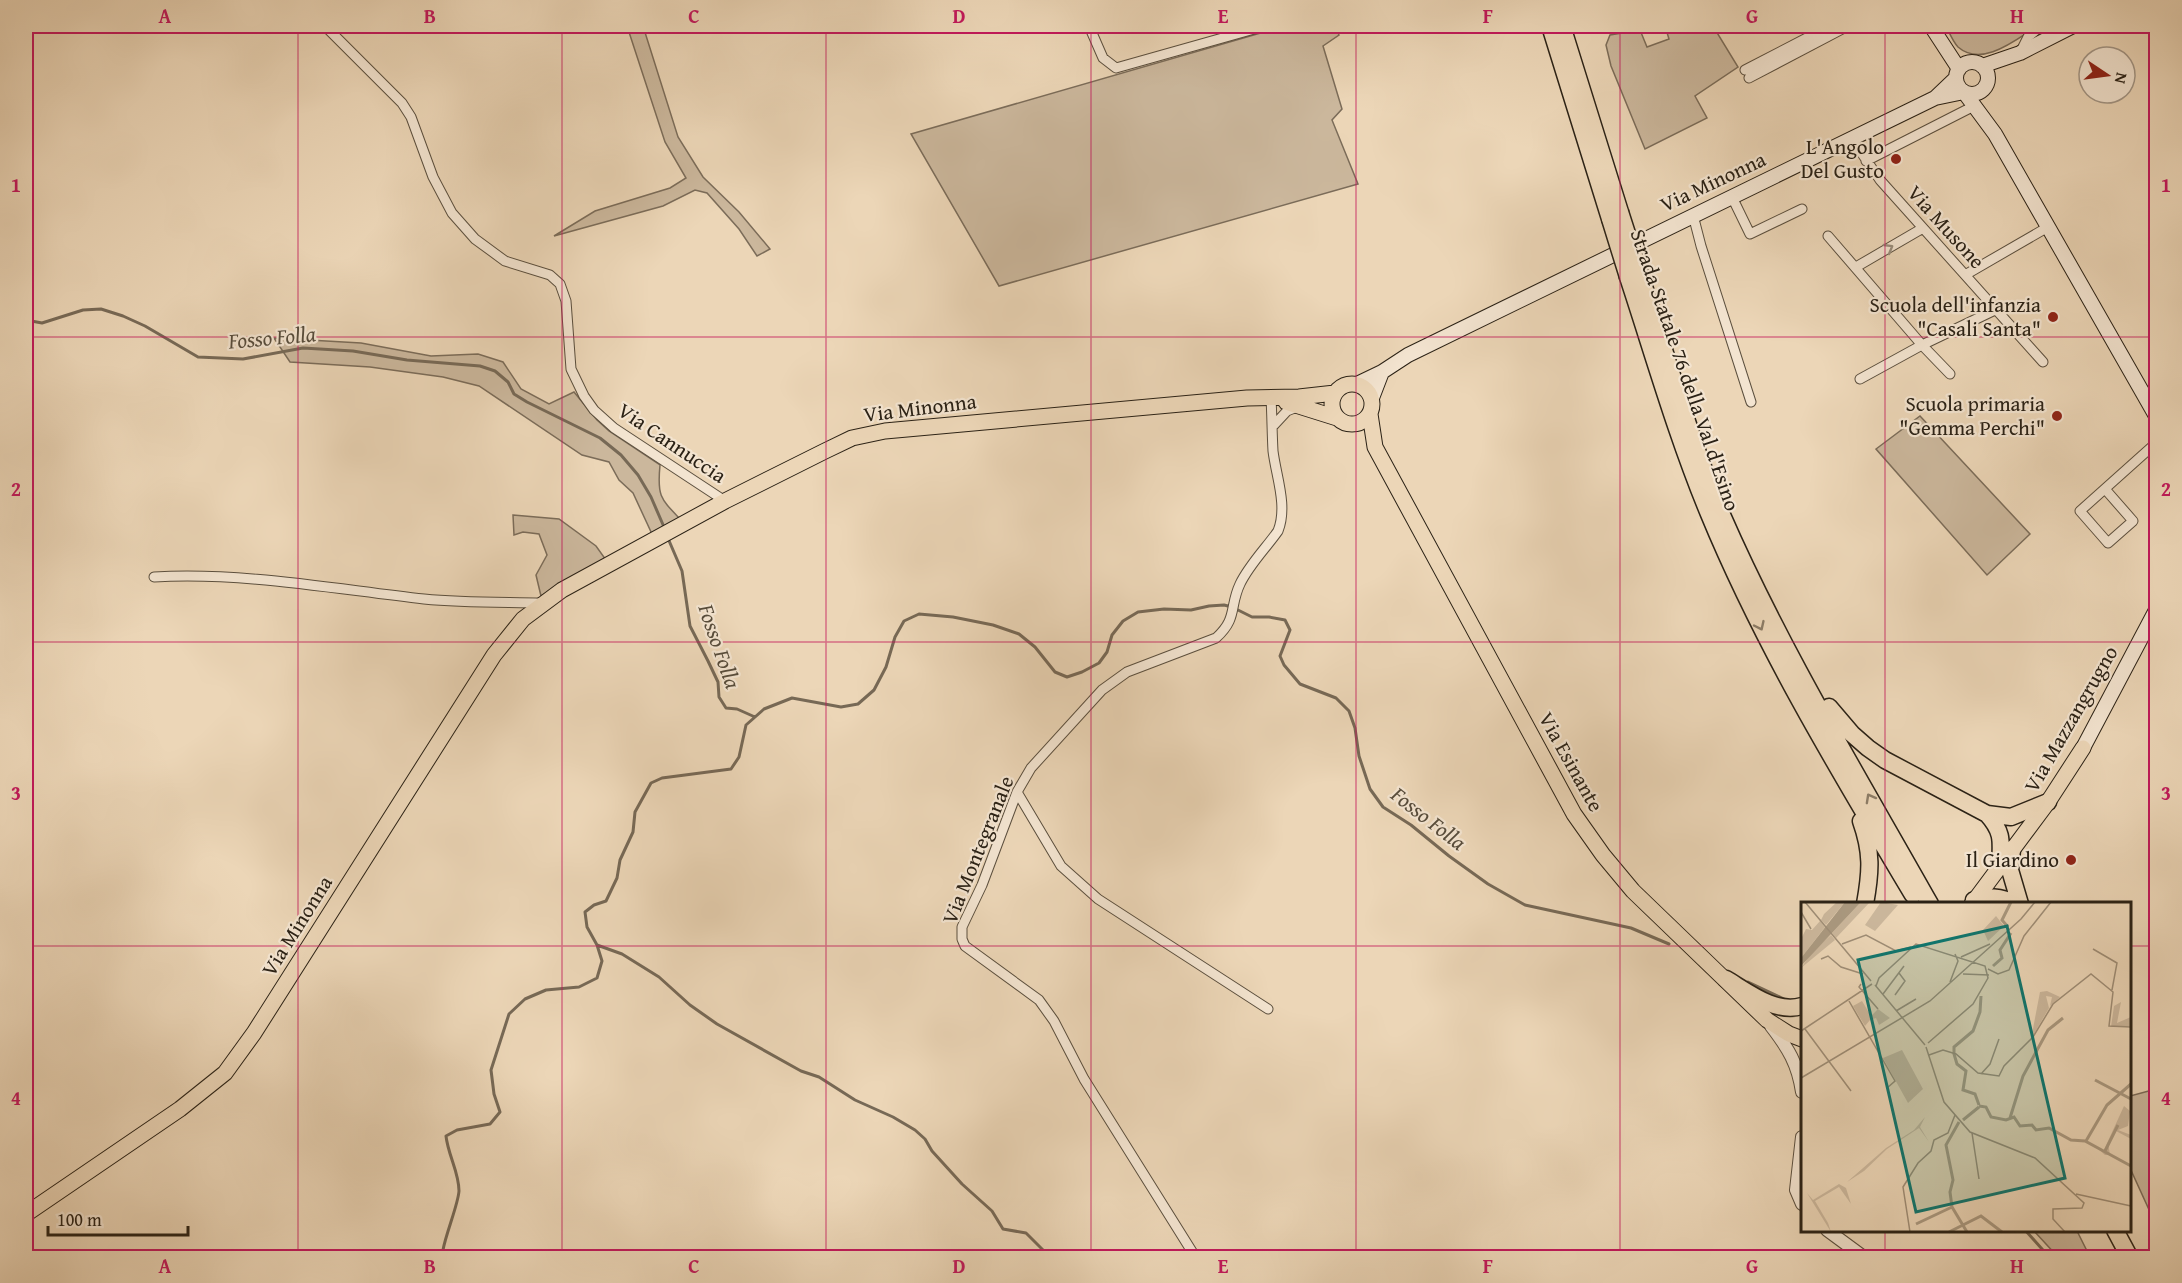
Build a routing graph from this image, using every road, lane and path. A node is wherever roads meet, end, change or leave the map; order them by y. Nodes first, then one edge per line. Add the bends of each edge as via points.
1 (325, 26) edge
2 (1089, 26) edge
3 (1264, 26) edge
4 (1550, 26) edge
5 (1562, 26) edge
6 (1830, 26) edge
7 (1848, 26) edge
8 (2041, 26) edge
9 (2073, 26) edge
10 (1932, 28) edge
11 (2020, 53) junction
12 (1967, 69) junction
13 (1987, 83) junction
14 (1964, 93) junction
15 (1935, 98) junction
16 (1974, 106) junction
17 (1995, 134) junction
18 (1852, 139) junction
19 (1866, 161) junction
20 (1732, 197) junction
21 (1802, 209) dead end
22 (1615, 215) junction
23 (1693, 215) junction
24 (2048, 227) junction
25 (1923, 228) junction
26 (1828, 236) dead end
27 (1856, 267) junction
28 (1634, 275) junction
29 (1965, 275) junction
30 (1995, 310) junction
31 (1922, 345) junction
32 (2043, 362) dead end
33 (1382, 372) junction
34 (1950, 374) dead end
35 (1860, 380) dead end
36 (1357, 384) junction
37 (1335, 393) junction
38 (1271, 398) junction
39 (1751, 402) dead end
40 (1300, 406) junction
41 (1371, 406) junction
42 (2157, 416) edge
43 (1342, 421) junction
44 (1274, 425) junction
45 (2157, 443) edge
46 (1375, 447) junction
47 (2105, 489) junction
48 (725, 501) junction
49 (1748, 573) junction
50 (154, 577) dead end
51 (543, 603) junction
52 (2157, 610) edge
53 (2083, 748) joint
54 (1850, 789) junction
55 (1017, 792) junction
56 (2048, 802) junction
57 (1987, 814) junction
58 (2012, 849) junction
59 (2000, 866) junction
60 (1865, 902) edge
61 (1916, 902) edge
62 (1929, 902) edge
63 (1973, 902) edge
64 (2012, 902) edge
65 (2020, 902) edge
66 (1726, 979) junction
67 (1801, 1006) edge
68 (1268, 1009) dead end
69 (1767, 1020) junction
70 (1801, 1038) edge
71 (1801, 1061) edge
72 (1798, 1069) junction
73 (1801, 1083) edge
74 (1801, 1151) edge
75 (1801, 1200) edge
76 (26, 1214) edge
77 (1830, 1232) edge
78 (2103, 1232) edge
79 (2116, 1232) edge
80 (1196, 1257) edge
81 (1865, 1257) edge
82 (2117, 1257) edge
83 (2130, 1257) edge

1 - 48 street, Via Cannuccia via 402,103 452,213 475,239 504,261 550,275 560,284 566,301 571,369 594,410 614,428
2 - 3 street via 1103,58 1116,68
4 - 22 highway, Strada Statale 76 della Val d'Esino
5 - 22 highway, Strada Statale 76 della Val d'Esino
6 - 7 street via 1747,74
8 - 11 street via 2028,37
9 - 11 main road, Via Minonna
10 - 12 main road
11 - 12 main road, Via Minonna
11 - 13 main road, Via Minonna
12 - 13 main road via 1985,69
12 - 14 main road via 1958,86
12 - 15 main road, Via Minonna
13 - 14 main road, Via Minonna via 1976,94
13 - 17 main road via 1986,108
14 - 15 main road, Via Minonna
14 - 16 main road
15 - 18 main road, Via Minonna
16 - 17 main road
16 - 19 street
17 - 24 main road
18 - 19 street, Via Musone
18 - 20 main road, Via Minonna
19 - 25 street, Via Musone
20 - 21 street via 1750,234
20 - 23 main road, Via Minonna
22 - 28 highway, Strada Statale 76 della Val d'Esino, bridge
23 - 33 main road, Via Minonna via 1408,355
23 - 39 street
24 - 29 street
24 - 42 main road
27 -> 25 street
25 - 29 street, Via Musone
26 - 27 street
27 - 31 street
28 - 49 highway, Strada Statale 76 della Val d'Esino via 1721,512
28 -> 54 highway, Strada Statale 76 della Val d'Esino via 1684,449 1708,514 1772,650
29 - 30 street, Via Musone
30 - 31 street
30 - 32 street, Via Musone
31 - 34 street
31 - 35 street
33 - 36 main road, Via Minonna
33 - 41 main road
36 - 37 main road via 1345,385
36 - 41 main road via 1369,392
37 - 38 main road, Via Minonna
37 - 43 main road via 1332,406
38 - 40 main road, Via Minonna
38 - 44 street, Via Montegranale
38 - 48 main road, Via Minonna via 885,431 852,438
40 - 43 main road, Via Minonna
40 - 44 street via 1287,411
41 - 43 main road via 1357,424
41 - 46 main road, Via Esinante
43 - 46 main road, Via Esinante
44 - 55 street, Via Montegranale via 1280,524 1240,582 1227,628 1216,638 1127,672 1102,690 1031,768
45 - 47 street
46 - 66 main road, Via Esinante via 1574,814 1633,891
47 - 47 street via 2080,511 2108,543 2133,521
48 - 51 main road, Via Minonna
49 - 57 highway via 1805,673 1852,734 1885,760
62 -> 49 highway, Strada Statale 76 della Val d'Esino
50 - 51 street via 260,579 425,599
51 - 76 main road, Via Minonna via 523,619 494,655 225,1073
52 - 53 main road, Via Mazzangrugno
53 - 56 main road, Via Mazzangrugno
54 - 60 highway via 1867,838 1871,870
54 - 61 highway, Strada Statale 76 della Val d'Esino
55 - 68 street via 1061,866 1092,894
55 - 80 street, Via Montegranale via 962,927 962,939 965,946 1039,1000
56 - 57 highway via 2011,817
56 - 58 main road, Via Mazzangrugno
57 - 59 highway via 2001,836
58 - 59 main road, Via Mazzangrugno
58 - 65 highway via 2010,870
59 - 63 main road, Via Mazzangrugno
63 - 64 highway via 2003,897
66 - 67 highway via 1766,1002 1781,1007
66 - 69 main road, Via Esinante
69 - 70 main road, Via Esinante
69 - 72 street
71 - 72 street
72 - 73 street
74 - 75 street via 1796,1190
77 - 81 street
78 - 82 highway
79 - 83 highway

